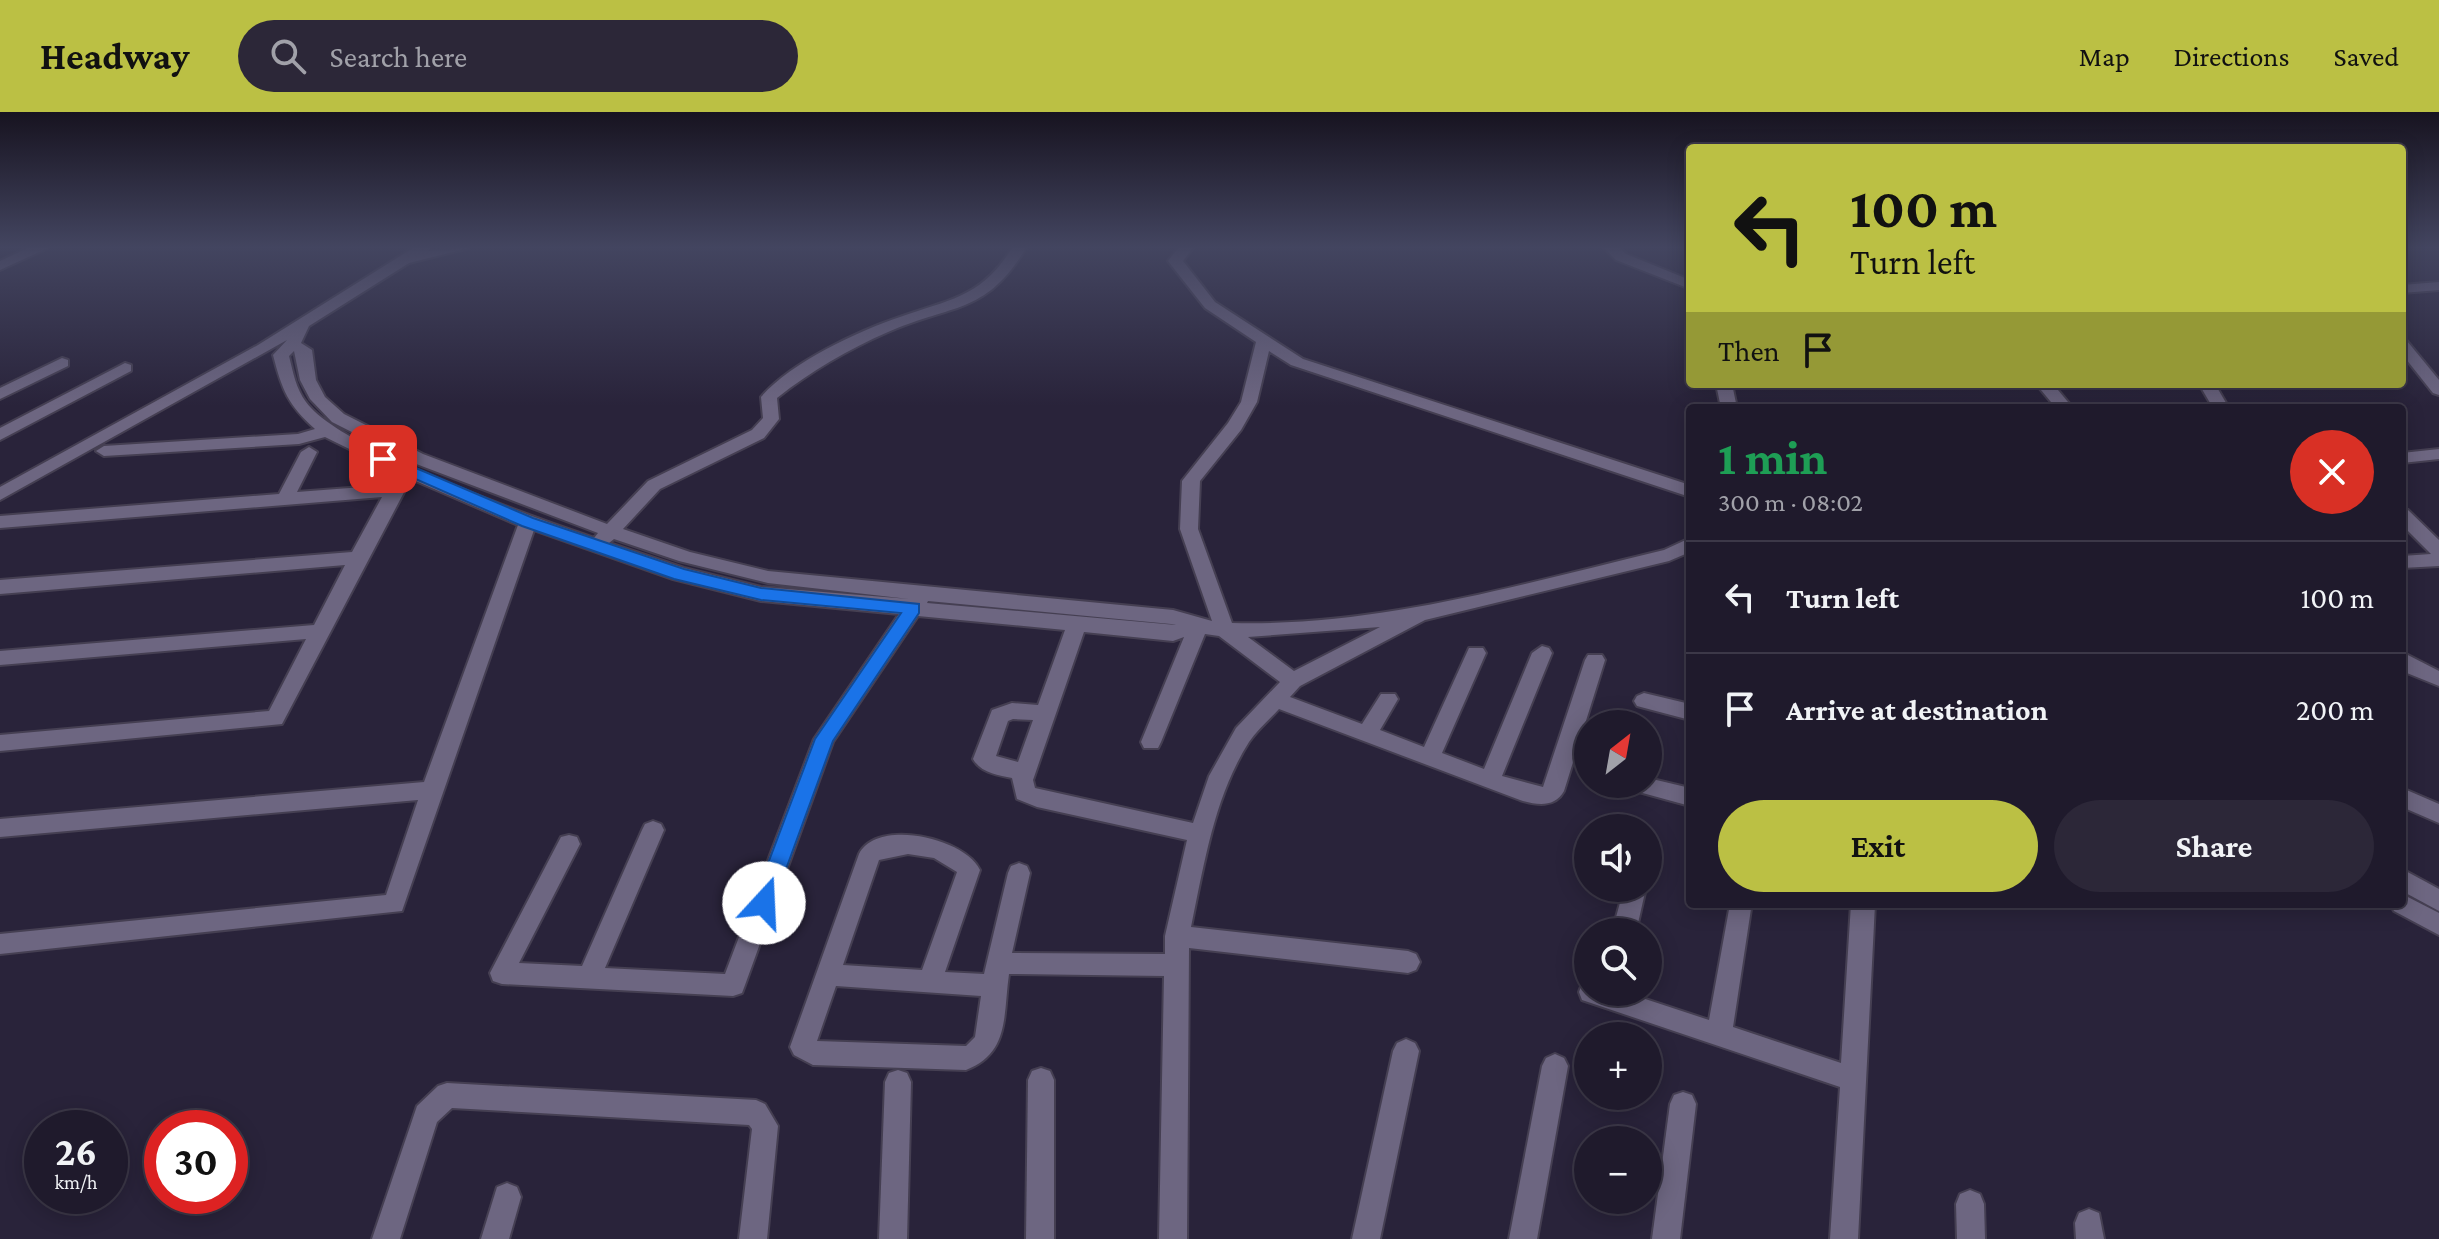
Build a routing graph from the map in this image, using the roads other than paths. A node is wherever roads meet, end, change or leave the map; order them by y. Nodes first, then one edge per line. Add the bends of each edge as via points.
1 (341, 301) edge
2 (970, 301) edge
3 (1206, 301) edge
4 (302, 324) junction
5 (1264, 341) junction
6 (292, 345) junction
7 (2406, 349) edge
8 (62, 363) dead end
9 (125, 368) dead end
10 (2048, 388) edge
11 (2439, 390) edge
12 (0, 394) edge
13 (2062, 404) edge
14 (327, 431) junction
15 (0, 435) edge
16 (104, 451) dead end
17 (309, 452) dead end
18 (2439, 454) edge
19 (2406, 458) edge
20 (408, 471) junction
21 (394, 490) junction
22 (1686, 490) edge
23 (0, 494) edge
24 (285, 499) junction
25 (2406, 518) edge
26 (0, 522) edge
27 (528, 522) junction
28 (609, 530) junction
29 (597, 546) junction
30 (1686, 546) edge
31 (2439, 551) edge
32 (358, 558) junction
33 (2439, 560) edge
34 (2406, 562) edge
35 (0, 587) edge
36 (918, 601) junction
37 (1419, 615) junction
38 (1077, 624) junction
39 (1194, 627) junction
40 (1225, 630) junction
41 (320, 631) junction
42 (1476, 653) dead end
43 (1542, 653) dead end
44 (0, 658) edge
45 (1595, 660) dead end
46 (2406, 663) edge
47 (2439, 679) edge
48 (1293, 681) junction
49 (1388, 699) dead end
50 (1276, 700) junction
51 (1644, 701) dead end
52 (1686, 711) edge
53 (1046, 713) junction
54 (1367, 734) junction
55 (1151, 742) dead end
56 (0, 743) edge
57 (1430, 757) junction
58 (1025, 772) junction
59 (1490, 780) junction
60 (432, 790) junction
61 (1662, 790) edge
62 (1686, 796) edge
63 (2406, 799) edge
64 (2439, 814) edge
65 (0, 828) edge
66 (653, 830) dead end
67 (1200, 834) junction
68 (569, 844) dead end
69 (1019, 873) dead end
70 (2406, 881) edge
71 (2439, 901) edge
72 (2406, 906) edge
73 (1863, 908) edge
74 (1739, 909) dead end
75 (2439, 925) edge
76 (1177, 936) junction
77 (0, 944) edge
78 (1408, 962) dead end
79 (1176, 965) junction
80 (997, 974) junction
81 (827, 975) junction
82 (589, 977) junction
83 (930, 981) junction
84 (1635, 1006) edge
85 (1719, 1035) junction
86 (1406, 1051) dead end
87 (1555, 1066) dead end
88 (1853, 1079) junction
89 (1041, 1080) dead end
90 (898, 1082) dead end
91 (1683, 1104) dead end
92 (507, 1197) dead end
93 (1970, 1204) dead end
94 (386, 1239) edge
95 (495, 1239) edge
96 (753, 1239) edge
97 (893, 1239) edge
98 (1040, 1239) edge
99 (1173, 1239) edge
100 (1366, 1239) edge
101 (1523, 1239) edge
102 (1666, 1239) edge
103 (1844, 1239) edge
104 (1971, 1239) edge

1 - 4 street
2 - 28 street via 890,325 788,381 769,397 771,419 758,434 654,485
3 - 5 street
4 - 6 street
4 - 23 street
5 - 22 street via 1297,362
5 - 40 street via 1249,402 1191,481 1189,529
6 - 14 street via 281,355 289,387 300,407
6 - 28 street via 304,350 308,380 338,418 417,458
7 - 11 street
8 - 12 street
9 - 15 street
10 - 13 street
14 - 16 street via 299,439
14 - 20 street
17 - 24 street
18 - 19 street
20 - 21 street
20 - 27 street
21 - 24 street
21 - 32 street
24 - 26 street
25 - 31 street
27 - 29 street
27 - 60 street
28 - 29 street
28 - 36 street via 686,557 768,577
29 - 36 street via 761,594
30 - 37 street via 1669,555
32 - 35 street
32 - 41 street
33 - 34 street
36 - 38 street
36 - 39 street via 1173,617
36 - 82 street via 824,739 733,985
37 - 40 street
37 - 48 street
38 - 39 street via 1173,634
38 - 53 street
39 - 40 street
39 - 55 street
40 - 48 street
41 - 44 street
41 - 56 street via 275,718
42 - 57 street
43 - 59 street
45 - 59 street via 1553,791 1546,796 1528,794
46 - 47 street
48 - 50 street
49 - 54 street
50 - 54 street
50 - 67 street via 1243,734 1220,776
51 - 52 street
53 - 58 street
53 - 58 street via 1012,711 999,716 985,748 984,759
54 - 57 street
57 - 59 street
58 - 67 street via 1025,793 1045,801
60 - 65 street
60 - 77 street via 394,904
61 - 62 street
63 - 64 street
66 - 82 street
67 - 76 street
68 - 82 street via 502,973
69 - 80 street
70 - 71 street
72 - 75 street
73 - 88 street
74 - 85 street
76 - 78 street
76 - 79 street
79 - 80 street
79 - 99 street
80 - 81 street via 987,1041 966,1058 813,1053 803,1047
80 - 83 street
81 - 83 street
81 - 83 street via 870,854 892,844 959,857 969,870
84 - 85 street
85 - 88 street
86 - 100 street
87 - 101 street
88 - 103 street
89 - 98 street
90 - 97 street
91 - 102 street
92 - 95 street
93 - 104 street
94 - 96 street via 426,1115 447,1095 756,1113 765,1126

